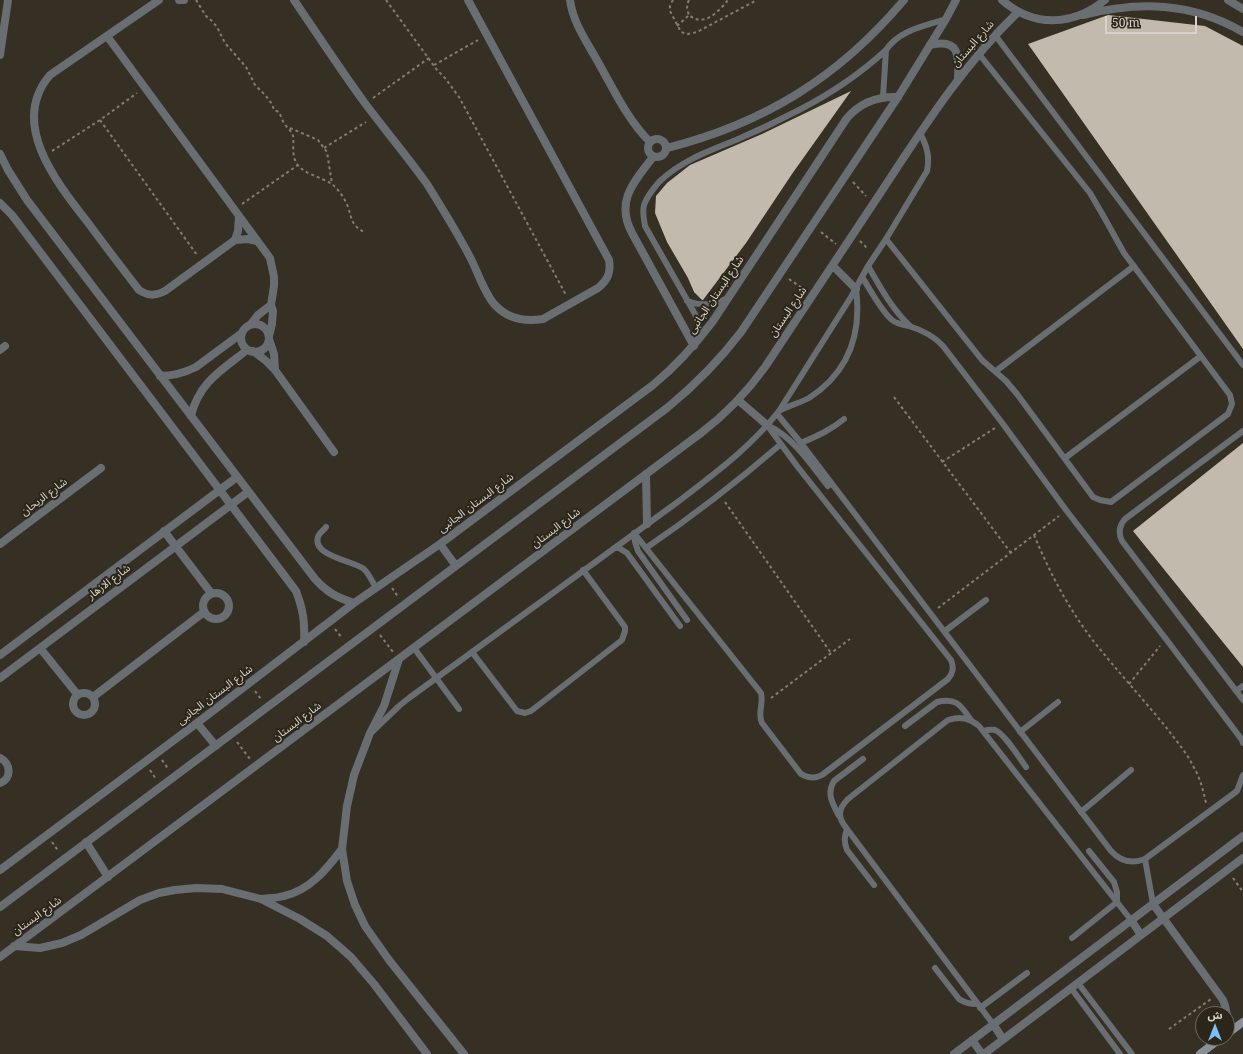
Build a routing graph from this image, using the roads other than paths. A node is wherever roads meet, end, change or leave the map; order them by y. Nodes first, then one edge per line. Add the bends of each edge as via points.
1 (8, 0) edge
2 (159, 0) edge
3 (179, 0) edge
4 (184, 0) edge
5 (294, 0) edge
6 (468, 0) edge
7 (570, 0) edge
8 (904, 0) edge
9 (956, 0) edge
10 (1002, 0) edge
11 (1105, 0) edge
12 (1228, 0) edge
13 (1243, 9) edge
14 (1018, 12) junction
15 (1082, 15) junction
16 (946, 19) junction
17 (1243, 32) edge
18 (995, 35) junction
19 (107, 36) junction
20 (930, 44) junction
21 (886, 50) junction
22 (979, 54) junction
23 (0, 55) edge
24 (958, 78) junction
25 (883, 97) junction
26 (898, 97) junction
27 (920, 133) junction
28 (650, 142) junction
29 (667, 148) junction
30 (0, 154) edge
31 (653, 157) junction
32 (0, 203) edge
33 (237, 213) junction
34 (886, 239) junction
35 (235, 240) junction
36 (257, 241) junction
37 (833, 266) junction
38 (868, 266) junction
39 (1134, 266) junction
40 (862, 277) junction
41 (856, 289) junction
42 (729, 296) junction
43 (687, 301) junction
44 (271, 305) junction
45 (251, 324) junction
46 (911, 327) junction
47 (242, 333) junction
48 (269, 337) junction
49 (701, 337) junction
50 (694, 346) junction
51 (250, 350) junction
52 (1201, 356) junction
53 (1243, 365) edge
54 (275, 370) junction
55 (996, 371) junction
56 (160, 376) junction
57 (738, 400) junction
58 (778, 413) junction
59 (191, 416) junction
60 (844, 419) dead end
61 (768, 425) junction
62 (1243, 431) edge
63 (801, 443) junction
64 (781, 444) junction
65 (334, 452) dead end
66 (1064, 458) junction
67 (101, 468) dead end
68 (646, 474) junction
69 (237, 477) junction
70 (828, 486) dead end
71 (219, 490) junction
72 (248, 492) junction
73 (231, 504) junction
74 (647, 524) junction
75 (326, 527) dead end
76 (164, 531) junction
77 (634, 533) junction
78 (0, 544) edge
79 (440, 544) junction
80 (175, 546) junction
81 (614, 548) junction
82 (646, 548) junction
83 (456, 566) junction
84 (583, 570) junction
85 (376, 588) junction
86 (211, 593) junction
87 (986, 600) dead end
88 (354, 603) junction
89 (204, 612) junction
90 (687, 620) dead end
91 (680, 626) dead end
92 (945, 631) junction
93 (304, 642) junction
94 (4, 648) edge
95 (40, 648) junction
96 (414, 648) junction
97 (472, 652) junction
98 (0, 655) edge
99 (399, 659) junction
100 (0, 678) edge
101 (436, 678) junction
102 (1243, 686) edge
103 (1236, 691) junction
104 (78, 694) junction
105 (93, 697) junction
106 (1243, 700) edge
107 (1058, 702) dead end
108 (459, 709) dead end
109 (972, 721) junction
110 (197, 723) junction
111 (905, 726) dead end
112 (982, 731) junction
113 (1020, 732) junction
114 (370, 733) junction
115 (1243, 743) edge
116 (216, 746) junction
117 (0, 758) edge
118 (863, 759) dead end
119 (1026, 767) dead end
120 (1131, 770) dead end
121 (1243, 775) edge
122 (0, 784) edge
123 (1240, 791) edge
124 (1081, 812) junction
125 (841, 819) junction
126 (847, 829) junction
127 (1243, 836) edge
128 (86, 842) junction
129 (342, 849) junction
130 (1089, 851) dead end
131 (1243, 858) edge
132 (1145, 859) junction
133 (0, 870) edge
134 (108, 877) junction
135 (874, 885) dead end
136 (262, 899) junction
137 (1117, 902) junction
138 (1153, 904) junction
139 (0, 907) edge
140 (1164, 918) junction
141 (1131, 920) junction
142 (1141, 935) junction
143 (1072, 938) dead end
144 (14, 946) junction
145 (0, 957) edge
146 (935, 968) dead end
147 (1027, 973) dead end
148 (1078, 983) junction
149 (1071, 988) junction
150 (979, 1006) junction
151 (1226, 1006) edge
152 (993, 1024) junction
153 (1003, 1039) junction
154 (972, 1040) junction
155 (1210, 1046) edge
156 (461, 1053) edge
157 (427, 1054) edge
158 (954, 1054) edge
159 (983, 1054) edge
160 (1120, 1054) edge
161 (1132, 1054) edge
162 (1200, 1054) edge

1 - 23 street
2 - 19 street
3 - 4 street
5 - 6 street via 365,103 427,184 495,305 503,312 522,320 543,319 598,288 609,272 609,260
7 - 28 street via 574,18 625,110
8 - 29 street via 890,18 856,51 799,94 735,126
9 - 16 street
10 - 14 street
11 - 15 street
12 - 13 street
14 - 15 street via 1043,20 1070,19
14 - 18 street, شارع البستان
15 - 17 street via 1119,7 1174,8 1207,16
16 - 20 street
16 - 21 lane via 905,33 893,41
18 - 22 street, شارع البستان
18 - 53 lane
19 - 33 street
19 - 35 street via 50,75 35,101 35,127 44,157 58,183 139,290 145,294 152,295 165,291
20 - 24 street via 947,43 954,47 958,54
20 - 26 street
21 - 25 lane
21 - 43 lane via 821,98 772,124 687,161 675,168 654,188 644,206 645,226
22 - 24 street, شارع البستان
22 - 39 lane via 1090,194
24 - 27 street, شارع البستان
25 - 26 street, شارع البستان الجانبى
25 - 42 street, شارع البستان الجانبى via 859,106 847,118
26 - 83 street via 741,332 699,380 654,418
27 - 34 lane via 928,152 927,171
27 - 37 street, شارع البستان
28 - 29 street via 654,139 662,140
28 - 31 street via 648,150
29 - 31 street via 663,156
30 - 56 street via 27,200
31 - 50 street via 626,198 626,216 632,233
32 - 71 street via 12,215
33 - 35 street via 238,231
33 - 36 street
34 - 38 lane
34 - 55 lane via 982,360
35 - 36 street
36 - 44 street via 270,258 272,267 274,286
37 - 41 street
37 - 57 street, شارع البستان via 755,380
38 - 40 lane
38 - 46 lane via 889,300
39 - 52 lane
39 - 55 lane
40 - 41 lane
40 - 46 lane via 886,314 892,320
41 - 58 lane
41 - 58 lane via 856,333 849,354 838,372 824,387 807,399
42 - 43 lane via 713,304 704,305
42 - 49 street, شارع البستان الجانبى
43 - 49 lane via 698,322
44 - 45 street
44 - 48 street via 272,324
45 - 47 street
45 - 48 street via 260,325
46 - 115 lane via 937,339 1166,638
47 - 51 street via 242,342
47 - 56 street via 189,371
48 - 51 street via 263,349
48 - 54 street
49 - 50 street, شارع البستان الجانبى
50 - 79 street, شارع البستان الجانبى via 653,385
51 - 54 street
51 - 59 street via 208,382 195,401
52 - 66 lane
52 - 66 lane via 1230,395 1232,404 1228,414 1111,502 1093,497
54 - 65 street
55 - 66 lane via 1018,394
56 - 59 street
57 - 61 street
57 - 68 street, شارع البستان via 712,424
58 - 61 lane
58 - 63 lane
59 - 69 street
60 - 63 lane via 825,433
61 - 64 lane
61 - 70 lane via 791,442
61 - 74 lane via 730,462
62 - 103 lane via 1125,519 1119,530 1122,541
63 - 92 lane
64 - 82 lane via 719,495
64 - 82 lane via 951,660 953,670 948,679 822,775 816,778 801,774 762,723 761,693
67 - 78 street, شارع الريحان
68 - 74 street
68 - 96 street, شارع البستان
69 - 71 street, شارع الازهار
69 - 72 street
71 - 73 street
71 - 76 street, شارع الازهار
72 - 73 street, شارع الازهار
72 - 88 street via 315,579 339,598
73 - 80 street, شارع الازهار
73 - 93 street via 296,591 305,624
74 - 77 lane
75 - 85 lane via 318,535 322,550 363,569
76 - 80 street
76 - 94 street, شارع الازهار
77 - 81 lane
77 - 82 lane
77 - 90 lane via 638,551
79 - 83 street
79 - 85 street, شارع البستان الجانبى
80 - 86 street
80 - 95 street, شارع الازهار
81 - 84 lane
81 - 91 lane via 627,553
83 - 116 street
84 - 97 lane
84 - 97 lane via 625,627 624,636 531,711 517,711
85 - 88 street, شارع البستان الجانبى
86 - 89 street via 202,605
86 - 89 street via 224,594 229,600 228,613 216,619
87 - 92 lane
88 - 93 street, شارع البستان الجانبى
89 - 105 street
92 - 113 lane
93 - 110 street, شارع البستان الجانبى
94 - 98 street, شارع الازهار
95 - 100 street, شارع الازهار
95 - 104 street
96 - 99 street, شارع البستان
96 - 101 lane
97 - 101 lane
99 - 114 street via 384,706
99 - 134 street, شارع البستان
101 - 108 lane
101 - 114 lane via 399,706
102 - 103 lane
103 - 106 lane
104 - 105 street via 89,693
104 - 105 street via 73,699 72,706 75,712 81,715 93,710
107 - 113 lane
109 - 111 lane via 958,703 943,701 937,702
109 - 112 lane
109 - 125 lane via 965,718 948,720 842,804
110 - 116 street
110 - 133 street, شارع البستان الجانبى
112 - 119 lane via 996,730 1002,734
112 - 137 lane
113 - 124 lane
114 - 129 street via 354,775
116 - 128 street
117 - 122 street via 7,763 10,770 8,778
118 - 125 lane via 831,786 831,799
120 - 124 lane
121 - 123 lane
123 - 132 lane
124 - 132 lane via 1116,857 1130,862
125 - 126 lane
126 - 135 lane via 844,836 847,850
126 - 150 lane
127 - 138 street
128 - 134 street
128 - 139 street
129 - 136 street via 327,869 311,883 284,896
129 - 156 street via 347,881 365,926
130 - 137 lane via 1114,882
131 - 140 street
132 - 138 lane
134 - 144 street, شارع البستان
136 - 144 street via 222,889 196,888 159,893 140,900 81,935 62,943 40,948
136 - 157 street via 327,936 351,957
137 - 141 lane
137 - 143 lane
138 - 140 street
138 - 141 street
140 - 142 street
140 - 151 street
141 - 142 street
141 - 152 street
142 - 148 street
144 - 145 street, شارع البستان
146 - 150 lane via 959,999
147 - 150 lane
148 - 149 street
148 - 161 lane
149 - 153 street
149 - 160 lane
150 - 152 lane
152 - 153 street
152 - 154 street
153 - 159 street
154 - 158 street
154 - 159 street
155 - 162 main road

